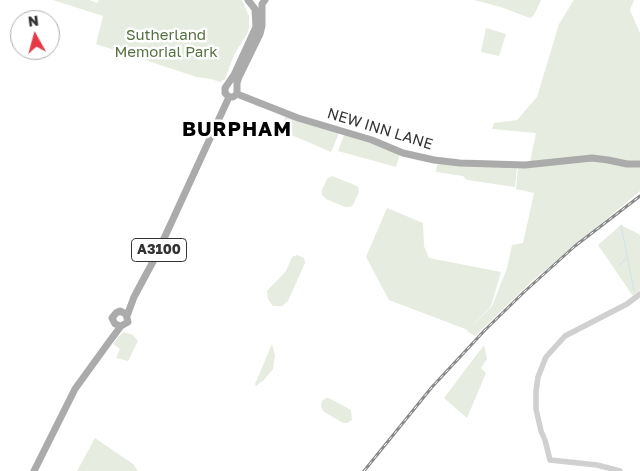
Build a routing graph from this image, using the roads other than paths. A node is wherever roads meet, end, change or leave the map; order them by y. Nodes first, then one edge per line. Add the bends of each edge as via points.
1 (264, 2) edge
2 (251, 3) edge
3 (259, 15) junction
4 (227, 85) junction
5 (237, 90) junction
6 (229, 97) junction
7 (640, 164) edge
8 (640, 294) edge
9 (134, 297) junction
10 (120, 311) junction
11 (127, 316) junction
12 (118, 325) junction
13 (34, 471) edge
14 (620, 471) edge

1 - 2 main road via 258,6
1 - 3 main road
2 - 3 main road
3 - 4 main road via 254,35
3 - 5 main road via 260,34 238,77
4 - 5 main road via 231,84
4 - 6 main road via 224,91
5 - 6 main road via 234,97
5 - 7 main road, NEW INN LANE via 298,118 434,160 526,165 592,158
6 - 9 main road, A3100
8 - 14 street via 565,336 546,357 538,377 535,404 550,460
9 - 10 main road, A3100
9 - 11 main road, A3100
10 - 11 main road
10 - 12 main road via 113,316
11 - 12 main road via 127,324
12 - 13 main road via 75,389

